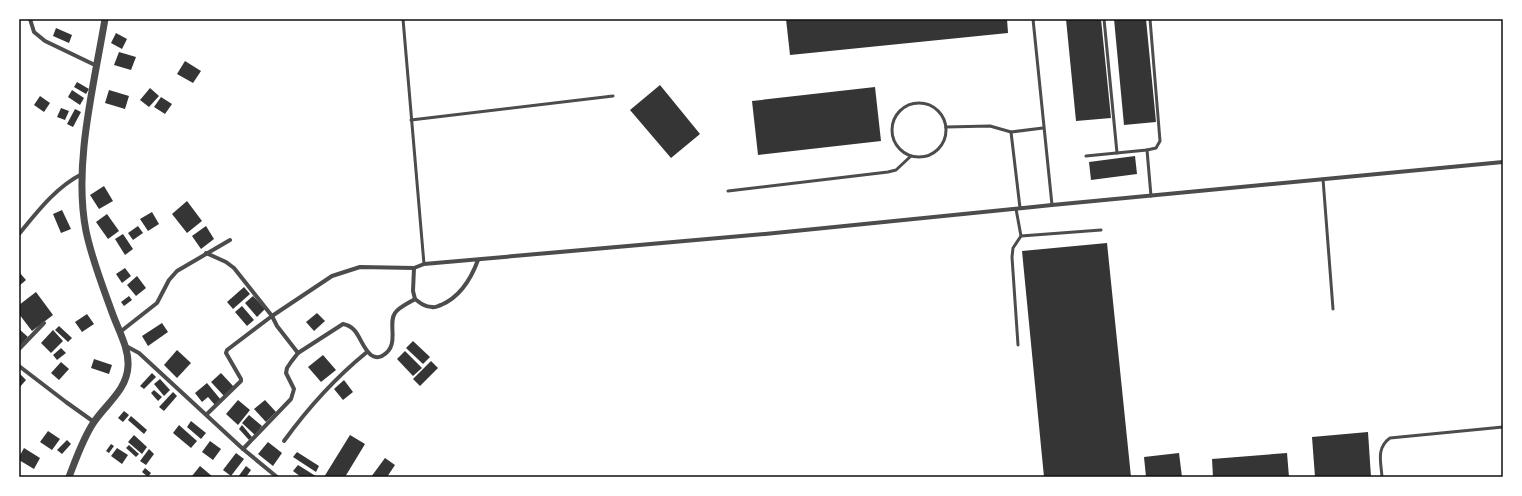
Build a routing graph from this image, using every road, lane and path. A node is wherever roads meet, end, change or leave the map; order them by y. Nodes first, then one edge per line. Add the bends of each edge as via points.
1 (30, 19) edge
2 (105, 19) edge
3 (403, 19) edge
4 (1033, 19) edge
5 (1104, 19) edge
6 (1150, 19) edge
7 (97, 66) junction
8 (613, 96) dead end
9 (411, 120) junction
10 (946, 127) junction
11 (1043, 128) junction
12 (1011, 132) junction
13 (1147, 150) junction
14 (1117, 153) junction
15 (911, 156) junction
16 (1086, 156) dead end
17 (1503, 162) edge
18 (82, 174) junction
19 (1324, 179) junction
20 (728, 191) dead end
21 (1151, 196) junction
22 (1052, 205) junction
23 (1018, 209) junction
24 (1101, 230) dead end
25 (19, 234) edge
26 (1021, 236) junction
27 (230, 240) dead end
28 (206, 253) junction
29 (478, 260) junction
30 (424, 264) junction
31 (414, 268) junction
32 (415, 299) junction
33 (1333, 308) dead end
34 (272, 316) junction
35 (44, 323) dead end
36 (120, 332) junction
37 (125, 345) junction
38 (1018, 345) dead end
39 (19, 349) edge
40 (367, 352) junction
41 (298, 353) junction
42 (19, 366) edge
43 (207, 414) junction
44 (94, 422) junction
45 (1503, 427) edge
46 (284, 441) dead end
47 (244, 449) junction
48 (69, 477) edge
49 (277, 477) edge
50 (1382, 477) edge

1 - 7 street via 34,32 46,41
2 - 7 street
3 - 9 lane
4 - 11 lane
5 - 14 lane
6 - 13 lane via 1160,141 1156,148
7 - 18 street
8 - 9 lane
9 - 30 lane
10 - 12 lane via 990,126
10 - 15 lane via 944,140 936,151 924,157
10 - 15 lane via 942,115 932,106 920,102 907,105 896,113 891,126 893,139 900,150
11 - 12 lane
11 - 22 lane
12 - 23 lane
13 - 14 lane
13 - 21 lane
14 - 16 lane
15 - 20 lane via 896,170 888,172
17 - 19 street
18 - 25 street via 67,183
18 - 36 street via 82,204 92,256
19 - 21 street
19 - 33 lane
21 - 22 street
22 - 23 street
23 - 26 lane
23 - 29 street
24 - 26 lane
26 - 38 lane via 1013,248 1012,257
27 - 28 street
28 - 34 street via 234,268
28 - 36 street via 177,271 169,280 157,303
29 - 30 street
29 - 32 street via 467,283 452,299 433,308
30 - 31 street
31 - 32 street
31 - 34 street via 360,267 332,276
32 - 40 street via 394,314 393,339 385,354 374,357
34 - 41 street
34 - 43 street via 227,350 226,353 242,379
35 - 39 street
36 - 37 street
37 - 43 street via 139,353
37 - 44 street via 128,366 123,384
40 - 41 street via 357,332 343,324
40 - 46 street via 319,396
41 - 47 street via 287,368 286,374 294,389 291,399
42 - 44 street
43 - 47 street
44 - 48 street via 84,439
45 - 50 lane via 1390,438 1384,442 1380,450
47 - 49 street

